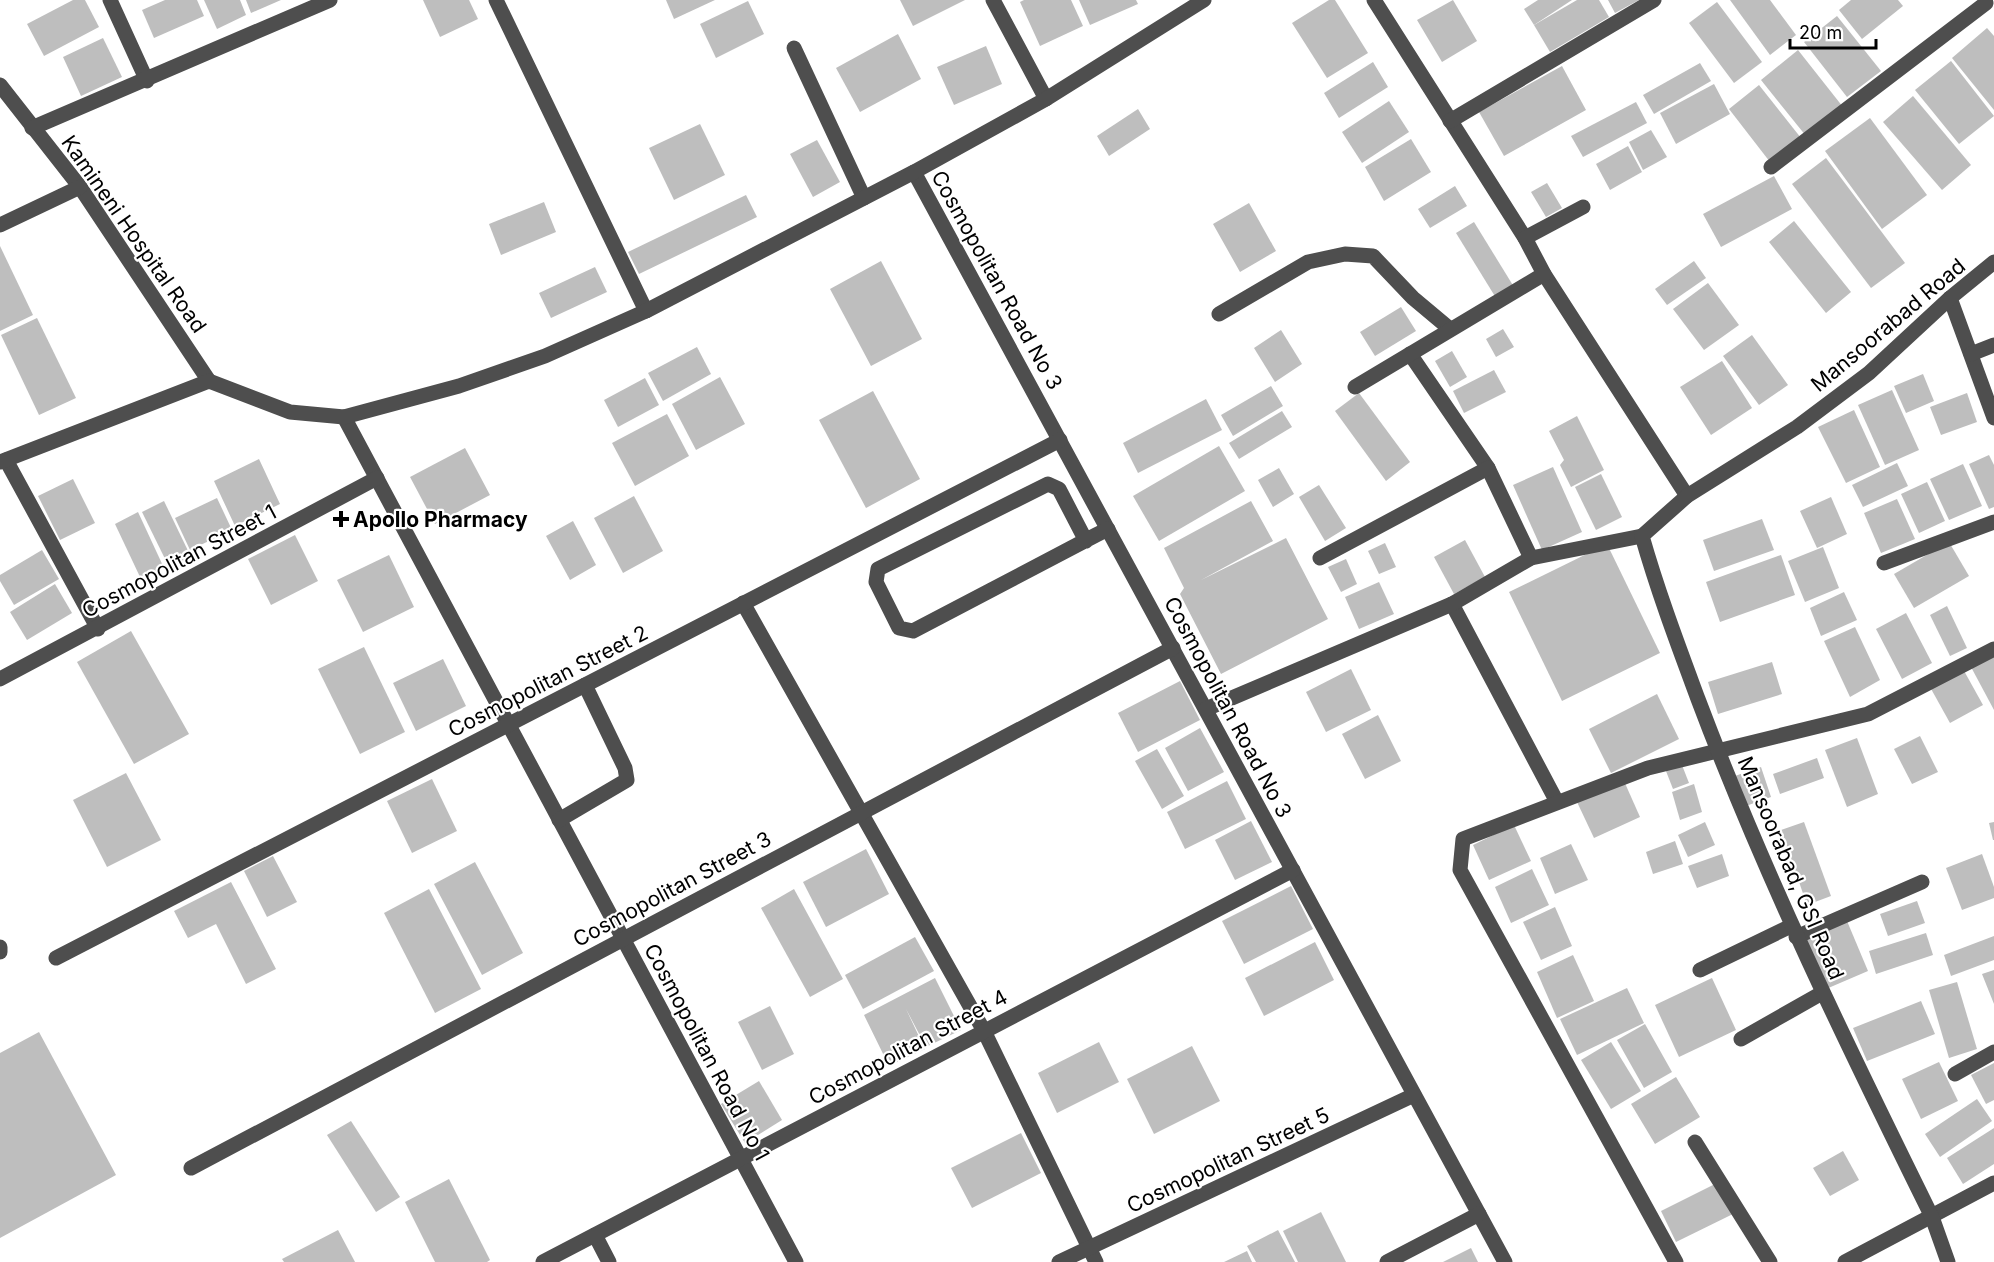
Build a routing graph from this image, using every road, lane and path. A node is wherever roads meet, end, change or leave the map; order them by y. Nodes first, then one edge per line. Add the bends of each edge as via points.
1 (110, 0) edge
2 (330, 0) edge
3 (496, 0) edge
4 (993, 0) edge
5 (1204, 0) edge
6 (1374, 0) edge
7 (1654, 0) edge
8 (1988, 5) edge
9 (301, 6) edge
10 (794, 48) dead end
11 (147, 81) junction
12 (0, 85) edge
13 (1046, 99) junction
14 (1450, 121) junction
15 (33, 129) junction
16 (1771, 166) dead end
17 (915, 172) junction
18 (80, 187) junction
19 (864, 198) junction
20 (1583, 207) dead end
21 (0, 225) edge
22 (1524, 238) junction
23 (1994, 262) edge
24 (1544, 274) junction
25 (1950, 298) junction
26 (646, 311) junction
27 (1219, 314) dead end
28 (1450, 329) junction
29 (1994, 345) edge
30 (1410, 354) junction
31 (1971, 354) junction
32 (209, 381) junction
33 (1355, 387) dead end
34 (344, 417) junction
35 (1994, 418) edge
36 (1060, 440) junction
37 (3, 461) edge
38 (1488, 468) junction
39 (377, 478) junction
40 (1688, 496) junction
41 (1994, 522) edge
42 (1108, 528) junction
43 (1642, 536) junction
44 (1086, 541) junction
45 (1320, 558) dead end
46 (1531, 558) junction
47 (1884, 562) dead end
48 (743, 603) junction
49 (1452, 604) junction
50 (98, 628) junction
51 (1173, 648) junction
52 (1994, 649) edge
53 (0, 679) edge
54 (585, 686) junction
55 (1206, 709) junction
56 (508, 725) junction
57 (1717, 750) junction
58 (1557, 802) junction
59 (861, 813) junction
60 (560, 820) junction
61 (1293, 870) junction
62 (1922, 882) dead end
63 (1794, 931) junction
64 (623, 939) junction
65 (0, 947) edge
66 (0, 952) edge
67 (56, 958) dead end
68 (1700, 970) dead end
69 (1822, 993) junction
70 (984, 1031) junction
71 (1741, 1039) dead end
72 (1994, 1052) edge
73 (1954, 1074) dead end
74 (1414, 1095) junction
75 (1695, 1142) dead end
76 (740, 1158) junction
77 (191, 1168) dead end
78 (1994, 1183) edge
79 (1479, 1214) junction
80 (1932, 1217) junction
81 (595, 1235) junction
82 (1093, 1255) edge
83 (545, 1261) edge
84 (606, 1261) edge
85 (796, 1262) edge
86 (1059, 1262) edge
87 (1388, 1262) edge
88 (1505, 1262) edge
89 (1676, 1262) edge
90 (1770, 1262) edge
91 (1845, 1262) edge
92 (1948, 1262) edge

1 - 11 street
2 - 9 street
3 - 26 street
4 - 13 street
5 - 13 street
6 - 14 street
7 - 14 street
8 - 16 street
9 - 11 street
10 - 19 street
11 - 15 street
12 - 15 street, Kamineni Hospital Road
13 - 17 street
14 - 22 street
15 - 18 street, Kamineni Hospital Road
17 - 19 street
17 - 36 street, Cosmopolitan Road No 3
18 - 21 street
18 - 32 street, Kamineni Hospital Road
19 - 26 street
20 - 22 street
22 - 24 street
23 - 25 street, Mansoorabad Road
24 - 28 street
24 - 40 street
25 - 31 street
25 - 40 street, Mansoorabad Road via 1869,374 1797,427
26 - 34 street via 545,356
27 - 28 street via 1308,262 1344,254 1373,256
28 - 30 street
29 - 31 street
30 - 33 street
30 - 38 street
31 - 35 street
32 - 34 street via 290,412
32 - 37 street
34 - 39 street, Cosmopolitan Road No 1
36 - 42 street, Cosmopolitan Road No 3
36 - 48 street, Cosmopolitan Street 2
37 - 50 street
38 - 45 street
38 - 46 street
39 - 50 street, Cosmopolitan Street 1
39 - 56 street, Cosmopolitan Road No 1
40 - 43 street
41 - 47 street
42 - 44 street
42 - 51 street, Cosmopolitan Road No 3
43 - 46 street
43 - 57 street, Mansoorabad, GSI Road via 1657,588
44 - 44 street via 913,631 899,628 876,582 878,569 1048,484 1059,489
46 - 49 street
48 - 54 street, Cosmopolitan Street 2
48 - 59 street
49 - 55 street
49 - 58 street
50 - 53 street, Cosmopolitan Street 1
51 - 55 street, Cosmopolitan Road No 3
51 - 59 street, Cosmopolitan Street 3
52 - 57 street via 1868,714
54 - 56 street, Cosmopolitan Street 2
54 - 60 street via 625,768 627,780
55 - 61 street, Cosmopolitan Road No 3
56 - 60 street, Cosmopolitan Road No 1
56 - 67 street, Cosmopolitan Street 2
57 - 58 street via 1648,768
57 - 63 street, Mansoorabad, GSI Road
58 - 89 street via 1463,839 1460,870
59 - 64 street, Cosmopolitan Street 3
59 - 70 street
60 - 64 street, Cosmopolitan Road No 1
61 - 70 street, Cosmopolitan Street 4
61 - 74 street, Cosmopolitan Road No 3
62 - 63 street
63 - 68 street
63 - 69 street, Mansoorabad, GSI Road
64 - 76 street, Cosmopolitan Road No 1
64 - 77 street, Cosmopolitan Street 3
65 - 66 street
69 - 71 street
69 - 80 street, Mansoorabad, GSI Road
70 - 76 street, Cosmopolitan Street 4
70 - 82 street
72 - 73 street
74 - 79 street, Cosmopolitan Road No 3
74 - 82 street, Cosmopolitan Street 5
75 - 90 street
76 - 81 street, Cosmopolitan Street 4
76 - 85 street, Cosmopolitan Road No 1
78 - 80 street
79 - 87 street
79 - 88 street, Cosmopolitan Road No 3
80 - 91 street
80 - 92 street, Mansoorabad, GSI Road
81 - 83 street, Cosmopolitan Street 4
81 - 84 street
82 - 86 street, Cosmopolitan Street 5

